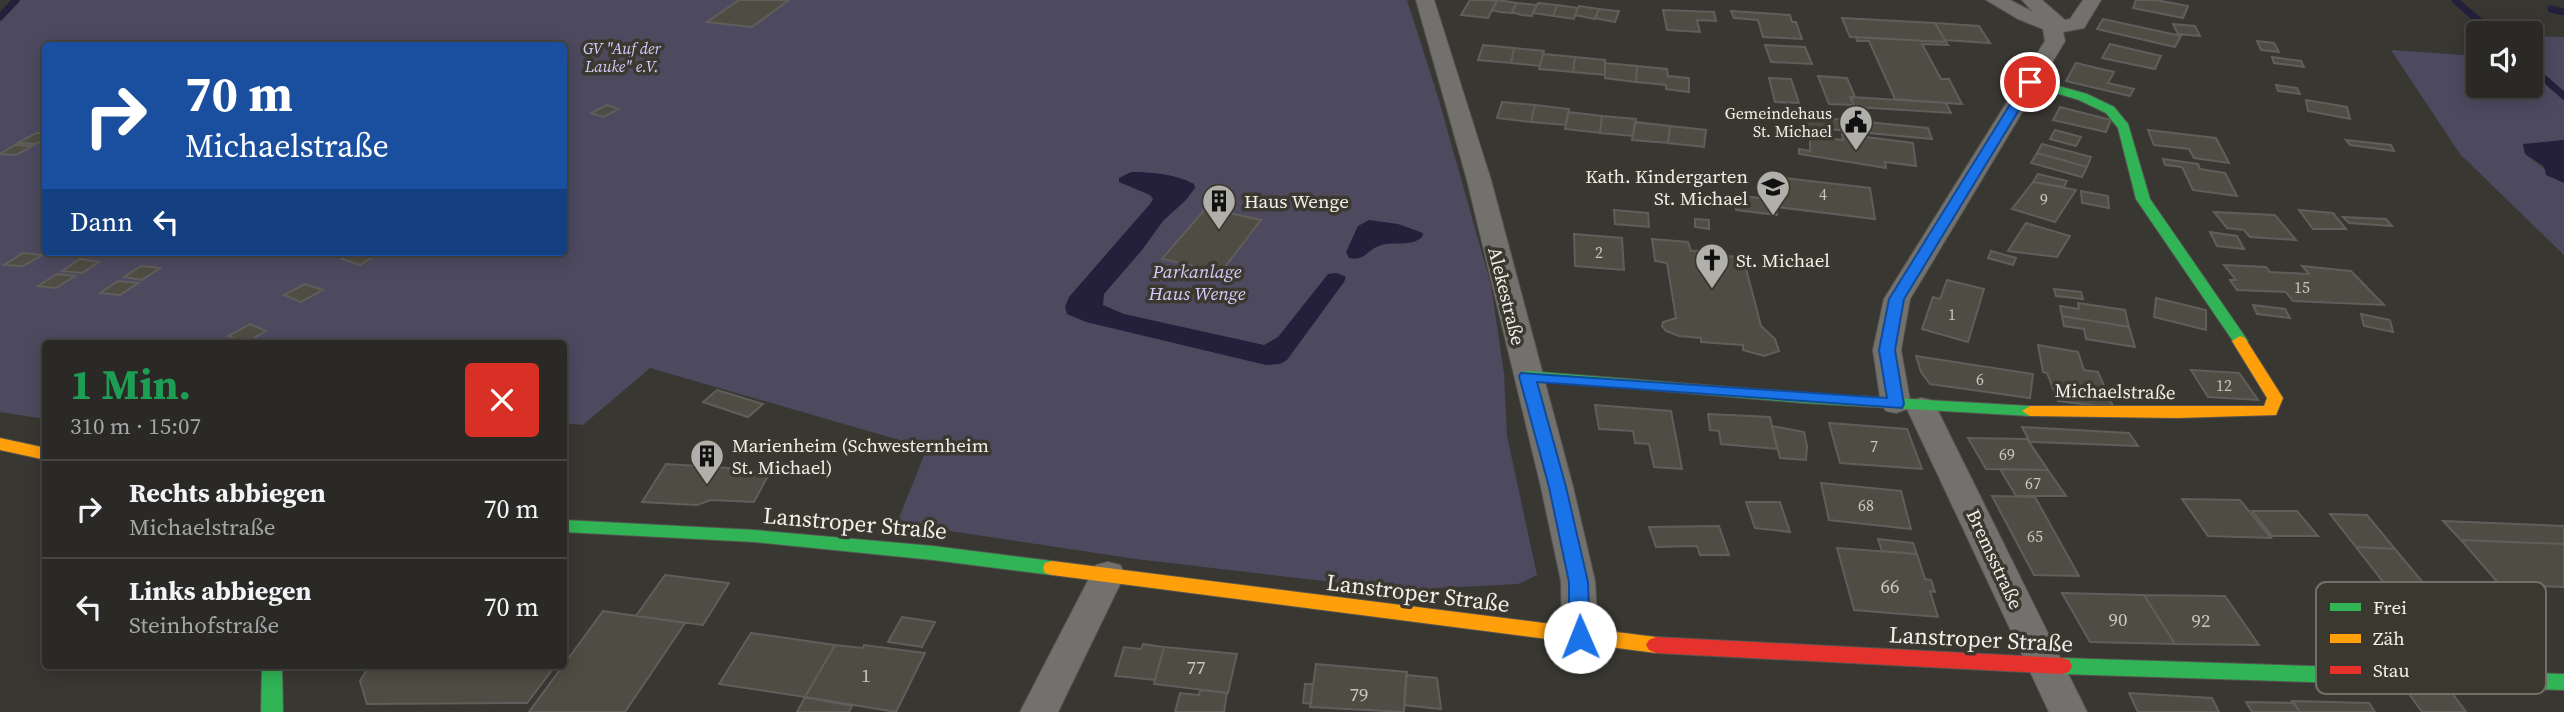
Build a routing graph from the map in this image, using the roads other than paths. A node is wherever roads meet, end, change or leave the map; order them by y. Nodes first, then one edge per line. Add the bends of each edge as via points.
1 (1425, 0) edge
2 (1995, 0) edge
3 (2031, 0) edge
4 (2092, 0) edge
5 (2052, 27) junction
6 (2030, 82) junction
7 (1527, 376) junction
8 (1909, 405) junction
9 (0, 444) edge
10 (42, 453) edge
11 (567, 526) edge
12 (1108, 574) junction
13 (1580, 637) junction
14 (2045, 665) junction
15 (272, 669) edge
16 (2316, 674) edge
17 (2546, 681) edge
18 (2564, 682) edge
19 (272, 712) edge
20 (1039, 712) edge
21 (2068, 712) edge

1 - 7 street, Alekestraße via 1479,180
2 - 5 street
3 - 5 street via 2054,21
4 - 5 street via 2077,24
5 - 6 street, Bremsstraße via 2055,41
6 - 8 street, Bremsstraße via 1897,299 1887,350
6 - 8 street, Michaelstraße via 2083,97 2110,110 2124,127 2143,198 2275,398 2270,411 2199,414
7 - 8 street, Michaelstraße
7 - 13 street, Alekestraße via 1578,582
8 - 14 street, Bremsstraße
9 - 10 street
11 - 12 street, Lanstroper Straße via 775,538
12 - 13 street, Lanstroper Straße
12 - 20 street
13 - 14 street, Lanstroper Straße via 1730,650
14 - 16 street, Lanstroper Straße
14 - 21 street, Bremsstraße
15 - 19 street
17 - 18 street, Lanstroper Straße

